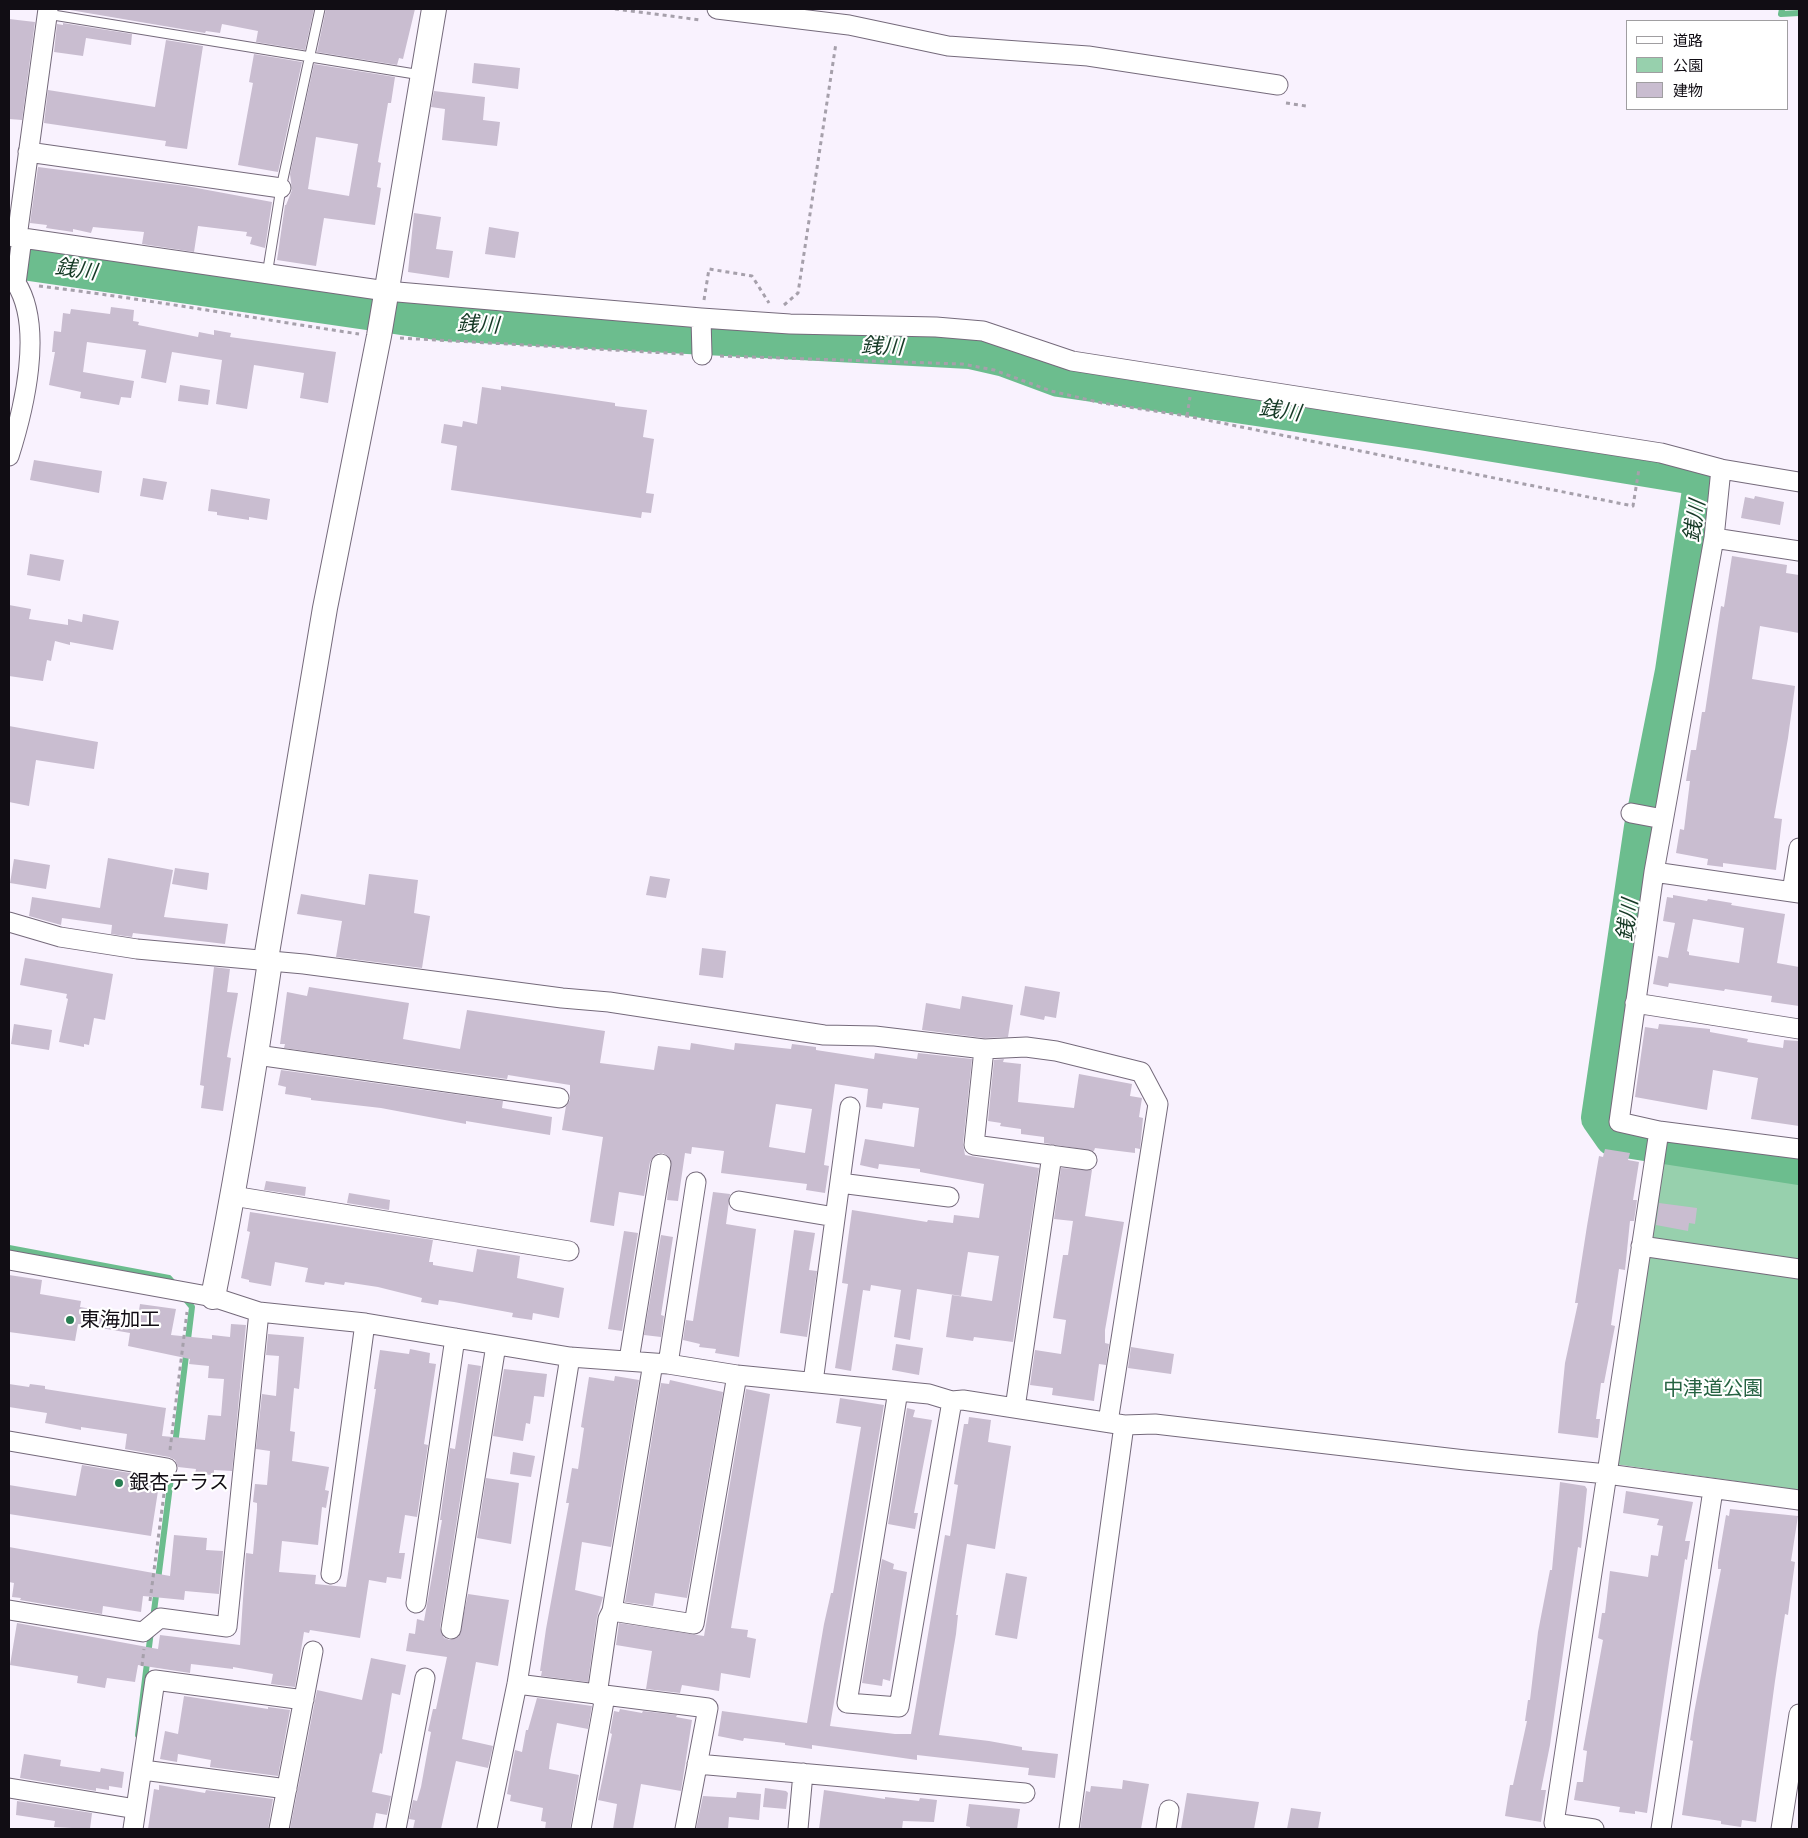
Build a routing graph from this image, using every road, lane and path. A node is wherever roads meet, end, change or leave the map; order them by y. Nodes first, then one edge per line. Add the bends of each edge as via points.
1 (320, 9) edge
2 (434, 9) edge
3 (717, 9) edge
4 (47, 11) edge
5 (836, 42) dead end
6 (311, 57) junction
7 (422, 75) junction
8 (1278, 85) dead end
9 (28, 152) junction
10 (281, 188) junction
11 (17, 239) edge
12 (267, 275) junction
13 (385, 294) junction
14 (17, 299) edge
15 (701, 322) junction
16 (702, 354) joint
17 (9, 456) edge
18 (1721, 469) junction
19 (1637, 482) dead end
20 (1799, 482) edge
21 (1714, 538) junction
22 (1799, 551) edge
23 (1631, 814) dead end
24 (1663, 819) junction
25 (1799, 848) edge
26 (1654, 872) junction
27 (1796, 893) edge
28 (9, 922) edge
29 (266, 959) junction
30 (1635, 1003) junction
31 (1799, 1029) edge
32 (984, 1049) junction
33 (257, 1055) junction
34 (559, 1098) dead end
35 (850, 1107) dead end
36 (1658, 1141) junction
37 (1799, 1149) edge
38 (1052, 1155) junction
39 (1087, 1160) dead end
40 (661, 1164) dead end
41 (696, 1182) dead end
42 (840, 1183) junction
43 (233, 1196) junction
44 (949, 1197) dead end
45 (739, 1201) dead end
46 (835, 1217) junction
47 (1641, 1246) junction
48 (570, 1251) dead end
49 (9, 1260) edge
50 (1799, 1269) edge
51 (190, 1293) junction
52 (213, 1297) junction
53 (259, 1312) junction
54 (365, 1323) junction
55 (455, 1338) junction
56 (496, 1345) junction
57 (570, 1357) junction
58 (629, 1360) junction
59 (661, 1363) junction
60 (737, 1375) junction
61 (813, 1382) junction
62 (898, 1391) junction
63 (952, 1401) junction
64 (1015, 1408) junction
65 (1116, 1423) junction
66 (9, 1441) edge
67 (167, 1468) junction
68 (1607, 1474) junction
69 (1713, 1490) junction
70 (1799, 1500) edge
71 (331, 1574) dead end
72 (416, 1603) dead end
73 (9, 1610) edge
74 (612, 1611) junction
75 (146, 1629) junction
76 (451, 1629) dead end
77 (314, 1651) dead end
78 (141, 1674) dead end
79 (425, 1678) dead end
80 (516, 1684) junction
81 (601, 1695) junction
82 (304, 1700) junction
83 (1799, 1714) edge
84 (697, 1764) junction
85 (142, 1770) junction
86 (802, 1773) junction
87 (9, 1788) edge
88 (287, 1789) junction
89 (1025, 1793) dead end
90 (1793, 1796) edge
91 (136, 1809) junction
92 (1169, 1810) dead end
93 (133, 1829) edge
94 (280, 1829) edge
95 (396, 1829) edge
96 (487, 1829) edge
97 (581, 1829) edge
98 (685, 1829) edge
99 (798, 1829) edge
100 (1069, 1829) edge
101 (1166, 1829) edge
102 (1594, 1829) edge
103 (1660, 1829) edge
104 (1780, 1829) edge

1 - 6 lane
2 - 7 street
3 - 8 street via 849,25 948,46 1088,56
4 - 6 lane
4 - 9 street
5 - 15 path via 798,293 782,306 770,304 752,276 709,269
6 - 7 lane
6 - 10 lane
7 - 13 street
9 - 10 street
9 - 11 street
10 - 12 lane
11 - 12 street
11 - 14 street
12 - 13 street
13 - 15 street
13 - 29 street via 325,608
14 - 17 street via 30,314 29,364
15 - 16 street
15 - 18 street via 983,331 1072,361 1661,453
16 - 19 path via 962,364 994,370 1052,392 1102,403 1187,414 1633,506
18 - 20 street
18 - 21 street
21 - 22 street
21 - 24 street
23 - 24 street
24 - 26 street
25 - 27 street
26 - 27 street
26 - 30 street
28 - 29 street via 60,937 137,949
29 - 32 street via 609,1002 824,1035 875,1036
29 - 33 street via 269,968
30 - 31 street
30 - 36 street via 1619,1122
32 - 38 street via 974,1145
32 - 65 street via 1026,1047 1056,1051 1141,1072 1158,1104
33 - 34 street
33 - 43 street
35 - 42 street
36 - 37 street
36 - 47 street
38 - 39 street
38 - 64 street
40 - 58 street
41 - 59 street
42 - 44 street
42 - 46 street
43 - 48 street
43 - 52 street
45 - 46 street
46 - 61 street
47 - 50 street
47 - 68 street
49 - 51 street
51 - 52 street
51 - 67 path
52 - 53 street
53 - 54 street
53 - 75 street via 228,1628 160,1618
54 - 55 street
54 - 71 street
55 - 56 street
55 - 72 street
56 - 57 street
56 - 76 street
57 - 58 street
57 - 80 street
58 - 59 street
59 - 60 street
59 - 74 street
60 - 61 street
60 - 74 street via 694,1624
61 - 62 street
62 - 63 street via 929,1394
62 - 63 street via 847,1703 899,1707
63 - 64 street
64 - 65 street
65 - 68 street via 1156,1424
65 - 100 street
66 - 67 street
67 - 75 path
68 - 69 street
68 - 102 street via 1554,1822
69 - 70 street
69 - 103 street
73 - 75 street via 143,1632
74 - 81 street via 608,1619
75 - 78 path
77 - 82 street
79 - 95 street
80 - 81 street
80 - 96 street
81 - 84 street via 708,1708
81 - 97 street
82 - 85 street via 155,1680
82 - 88 street
83 - 90 street
84 - 86 street
84 - 98 street
85 - 88 street
85 - 91 street
86 - 89 street
86 - 99 street
87 - 91 street
88 - 94 street
90 - 104 street
91 - 93 street
92 - 101 street

